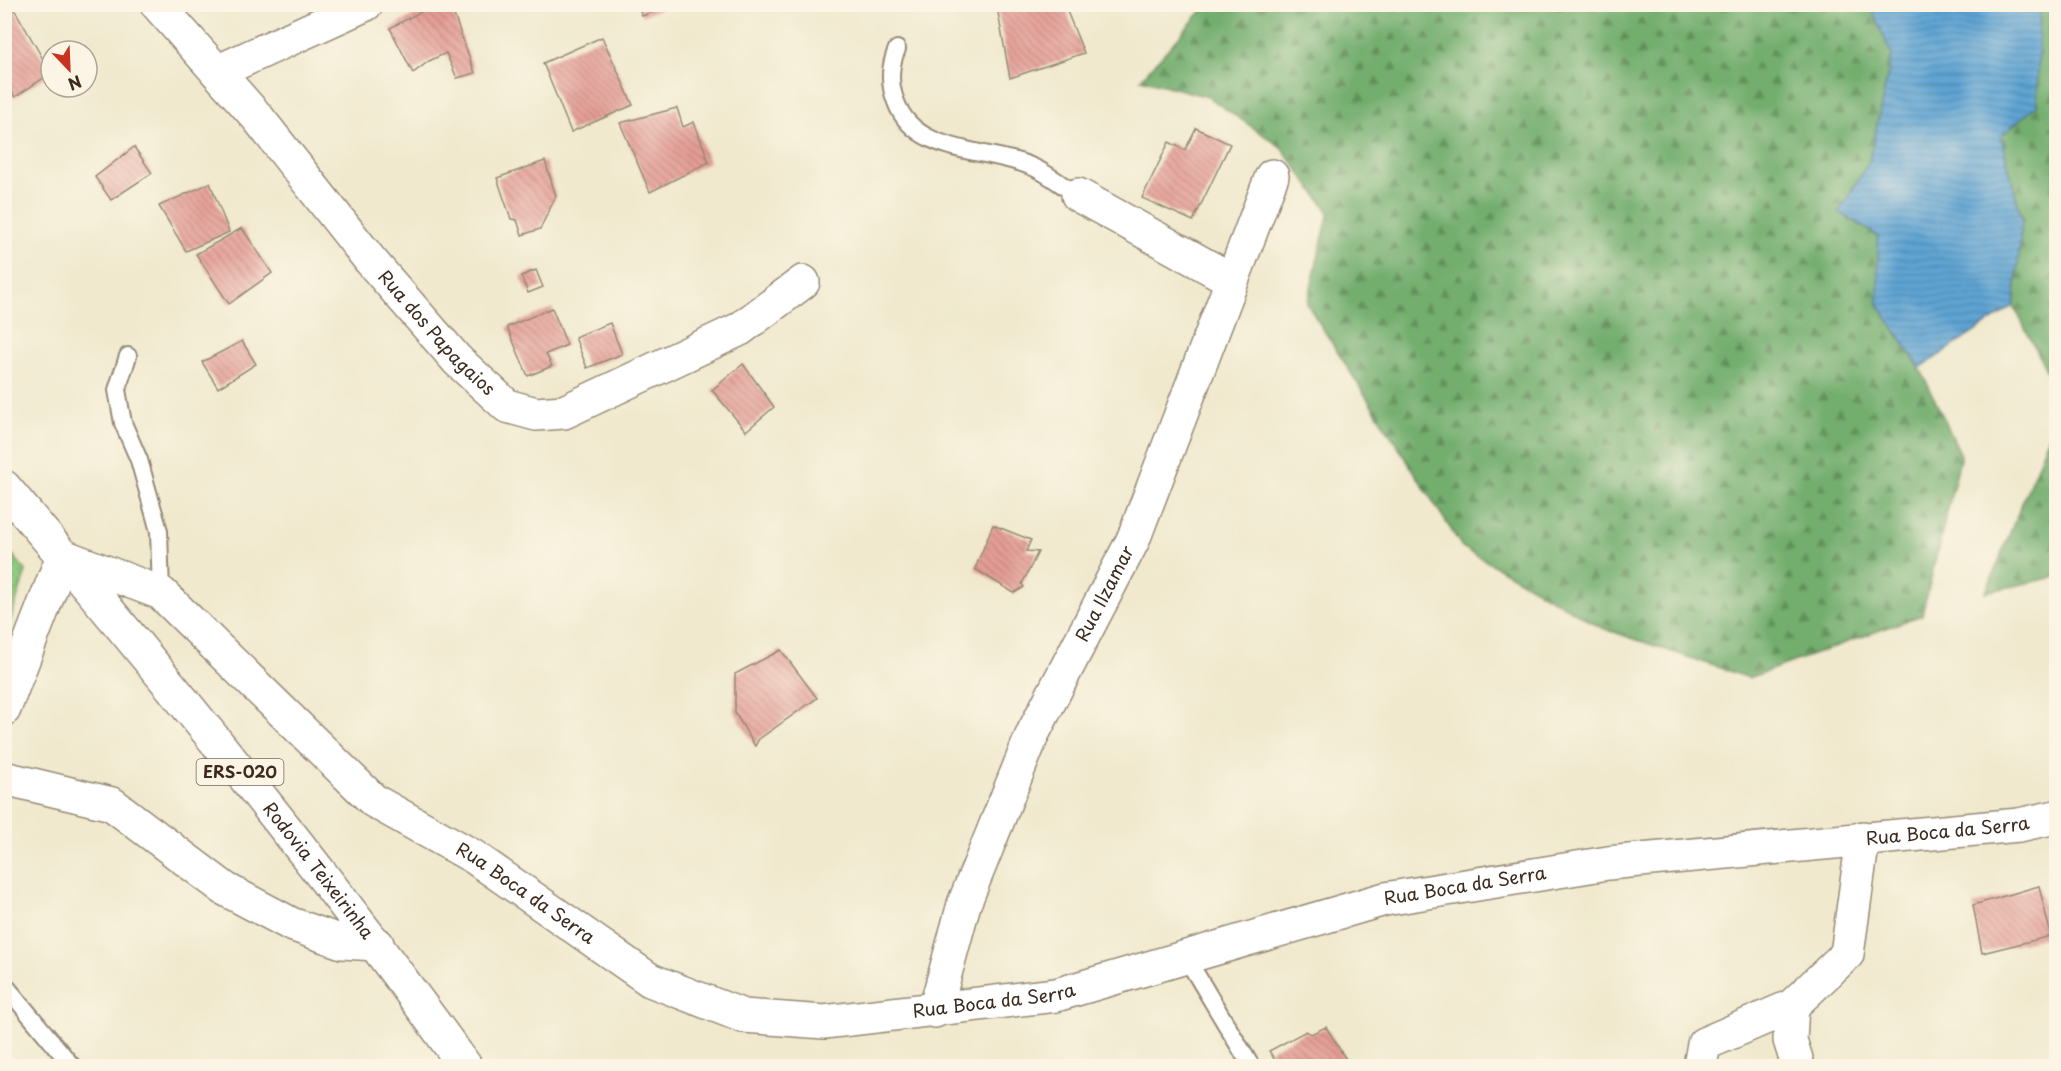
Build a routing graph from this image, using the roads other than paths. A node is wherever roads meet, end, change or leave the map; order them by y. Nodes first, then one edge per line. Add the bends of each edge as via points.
1 (157, 4) edge
2 (366, 4) edge
3 (897, 49) dead end
4 (217, 72) junction
5 (1272, 176) dead end
6 (1078, 195) joint
7 (1232, 280) junction
8 (803, 282) dead end
9 (128, 356) dead end
10 (4, 487) edge
11 (63, 556) junction
12 (161, 593) junction
13 (4, 708) edge
14 (4, 778) edge
15 (2056, 817) edge
16 (1863, 838) junction
17 (377, 944) junction
18 (1187, 959) junction
19 (4, 984) edge
20 (1792, 1006) junction
21 (935, 1011) junction
22 (1796, 1059) dead end
23 (72, 1066) edge
24 (465, 1066) edge
25 (1251, 1066) edge
26 (1700, 1066) edge

1 - 4 street, Rua dos Papagaios
2 - 4 street
3 - 6 lane via 890,66 892,93 901,118 920,135 1034,168
4 - 8 street, Rua dos Papagaios via 392,285 458,360 507,406 536,414 564,412 740,329
5 - 7 street, Rua Ilzamar
6 - 7 street
7 - 21 street, Rua Ilzamar via 1133,540 1033,733 964,904
9 - 12 lane via 117,390 123,423 139,460 159,531
10 - 11 street, Rodovia Teixeirinha / ERS-020
11 - 12 street, Rua Boca da Serra
11 - 13 street
11 - 17 street, Rodovia Teixeirinha / ERS-020
12 - 21 street, Rua Boca da Serra via 374,801 474,857 650,980 742,1016 824,1022
14 - 17 street via 112,804 225,889 301,927 342,942
15 - 16 street, Rua Boca da Serra via 2019,825
16 - 18 street, Rua Boca da Serra via 1608,863 1385,899
16 - 20 street via 1847,954
17 - 24 street, Rodovia Teixeirinha / ERS-020
18 - 21 street, Rua Boca da Serra via 1056,995
18 - 25 lane
19 - 23 lane
20 - 22 street via 1790,1040
20 - 26 street via 1704,1044

